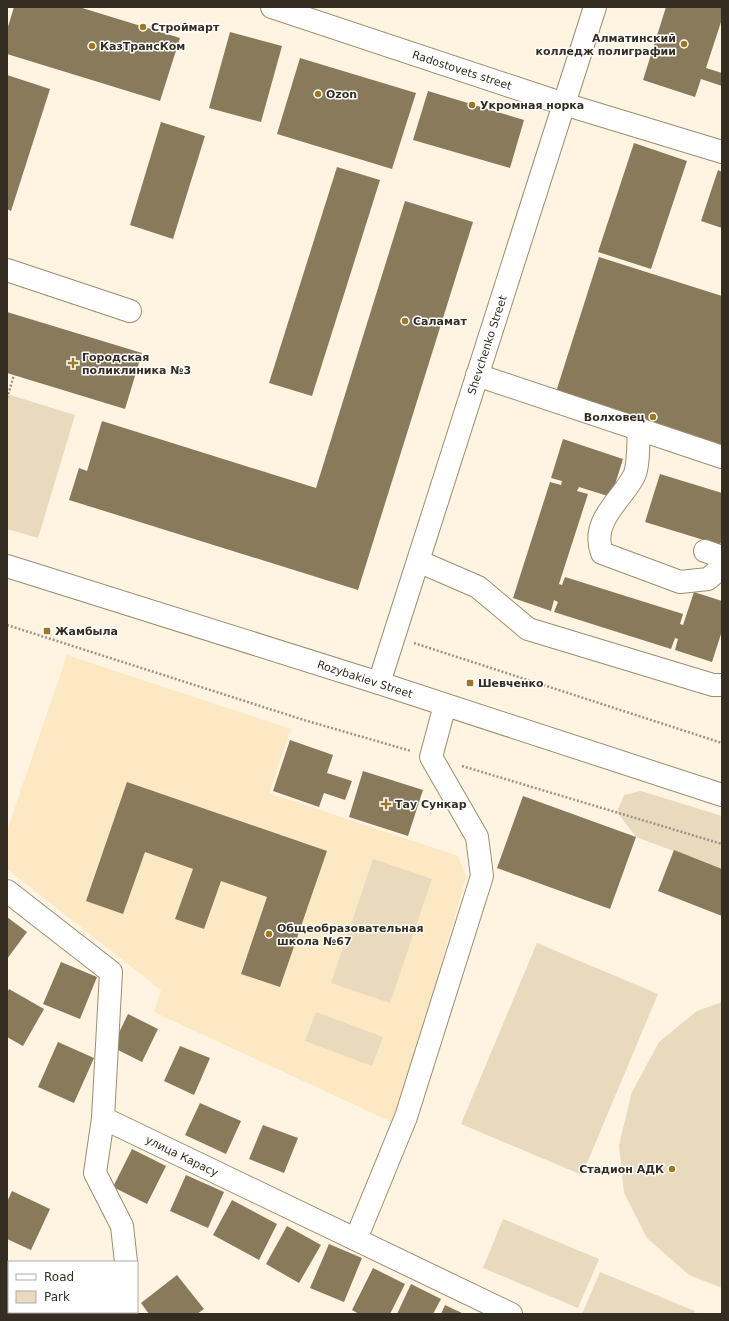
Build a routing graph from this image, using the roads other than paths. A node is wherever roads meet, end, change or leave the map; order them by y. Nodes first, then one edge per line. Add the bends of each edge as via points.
1 (272, 7) edge
2 (595, 7) edge
3 (564, 104) junction
4 (722, 152) edge
5 (7, 270) edge
6 (130, 311) dead end
7 (477, 375) junction
8 (640, 429) junction
9 (722, 457) edge
10 (418, 561) junction
11 (7, 566) edge
12 (722, 567) edge
13 (379, 683) junction
14 (722, 685) edge
15 (445, 705) junction
16 (722, 795) edge
17 (7, 891) edge
18 (103, 1118) junction
19 (356, 1239) junction
20 (126, 1261) edge
21 (511, 1314) edge

1 - 3 street, Radostovets street
2 - 3 street, Shevchenko Street
3 - 4 street, Radostovets street
3 - 7 street, Shevchenko Street
5 - 6 street
7 - 8 street
7 - 10 street, Shevchenko Street
8 - 9 street
8 - 12 street via 634,475 606,513 599,536 602,553 680,582 708,579
10 - 13 street, Shevchenko Street
10 - 14 street via 478,587 528,629 713,685
11 - 13 street, Rozybakiev Street
13 - 15 street, Rozybakiev Street
15 - 16 street, Rozybakiev Street
15 - 19 street via 431,757 477,837 482,876 406,1117
17 - 18 street via 110,972
18 - 19 street, улица Карасу
18 - 20 street via 95,1173 122,1226
19 - 21 street, улица Карасу

